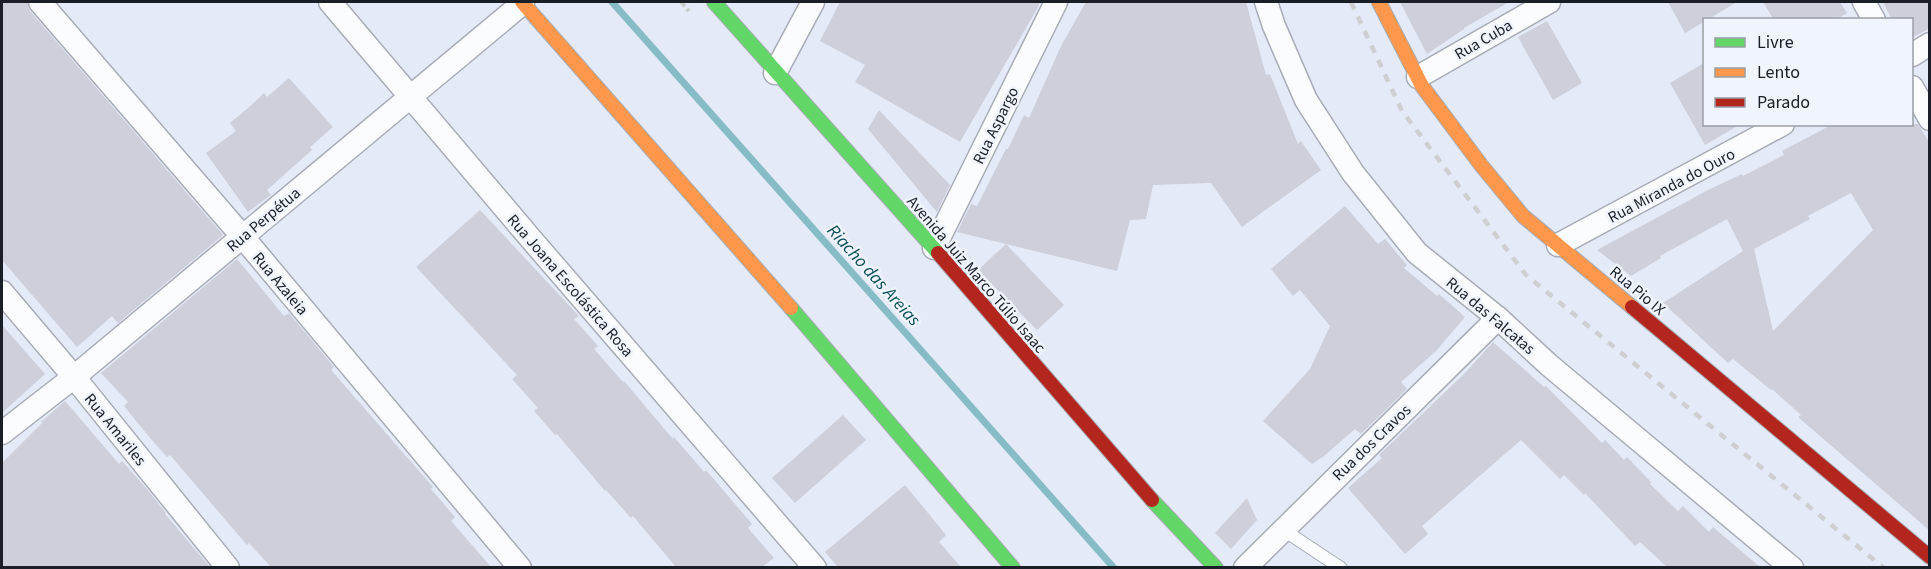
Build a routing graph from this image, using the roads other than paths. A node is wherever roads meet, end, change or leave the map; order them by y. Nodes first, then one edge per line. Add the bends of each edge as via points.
1 (40, 2) edge
2 (330, 2) edge
3 (523, 2) edge
4 (714, 2) edge
5 (813, 2) edge
6 (1056, 2) edge
7 (1266, 2) edge
8 (1379, 2) edge
9 (1548, 2) edge
10 (1864, 2) edge
11 (1873, 18) edge
12 (1929, 44) edge
13 (1913, 54) edge
14 (775, 73) junction
15 (1418, 77) junction
16 (1913, 91) edge
17 (411, 97) junction
18 (1929, 119) edge
19 (1779, 126) edge
20 (242, 236) junction
21 (1558, 245) junction
22 (934, 248) junction
23 (2, 292) edge
24 (1498, 318) junction
25 (74, 377) junction
26 (2, 434) edge
27 (1282, 529) junction
28 (1929, 557) edge
29 (228, 567) edge
30 (520, 567) edge
31 (815, 567) edge
32 (1013, 567) edge
33 (1216, 567) edge
34 (1245, 567) edge
35 (1341, 567) edge
36 (1792, 567) edge

1 - 20 street, Rua Azaleia
2 - 17 street, Rua Joana Escolástica Rosa
3 - 17 street, Rua Perpétua
3 - 32 main road
4 - 14 main road, Avenida Juiz Marco Túlio Isaac
5 - 14 street
6 - 22 street, Rua Aspargo
7 - 24 street, Rua das Falcatas via 1306,100 1353,173 1417,254
8 - 15 main road, Rua Pio IX
9 - 15 street, Rua Cuba
10 - 11 street
12 - 13 street
14 - 22 main road, Avenida Juiz Marco Túlio Isaac
15 - 21 main road, Rua Pio IX via 1523,216
16 - 18 street
17 - 20 street, Rua Perpétua
17 - 31 street, Rua Joana Escolástica Rosa
19 - 21 street, Rua Miranda do Ouro
20 - 25 street, Rua Perpétua
20 - 30 street, Rua Azaleia
21 - 28 main road, Rua Pio IX
22 - 33 main road, Avenida Juiz Marco Túlio Isaac via 1167,518
23 - 25 street, Rua Amariles
24 - 27 street, Rua dos Cravos
24 - 36 street, Rua das Falcatas
25 - 26 street, Rua Perpétua
25 - 29 street, Rua Amariles
27 - 34 street, Rua dos Cravos
27 - 35 lane

